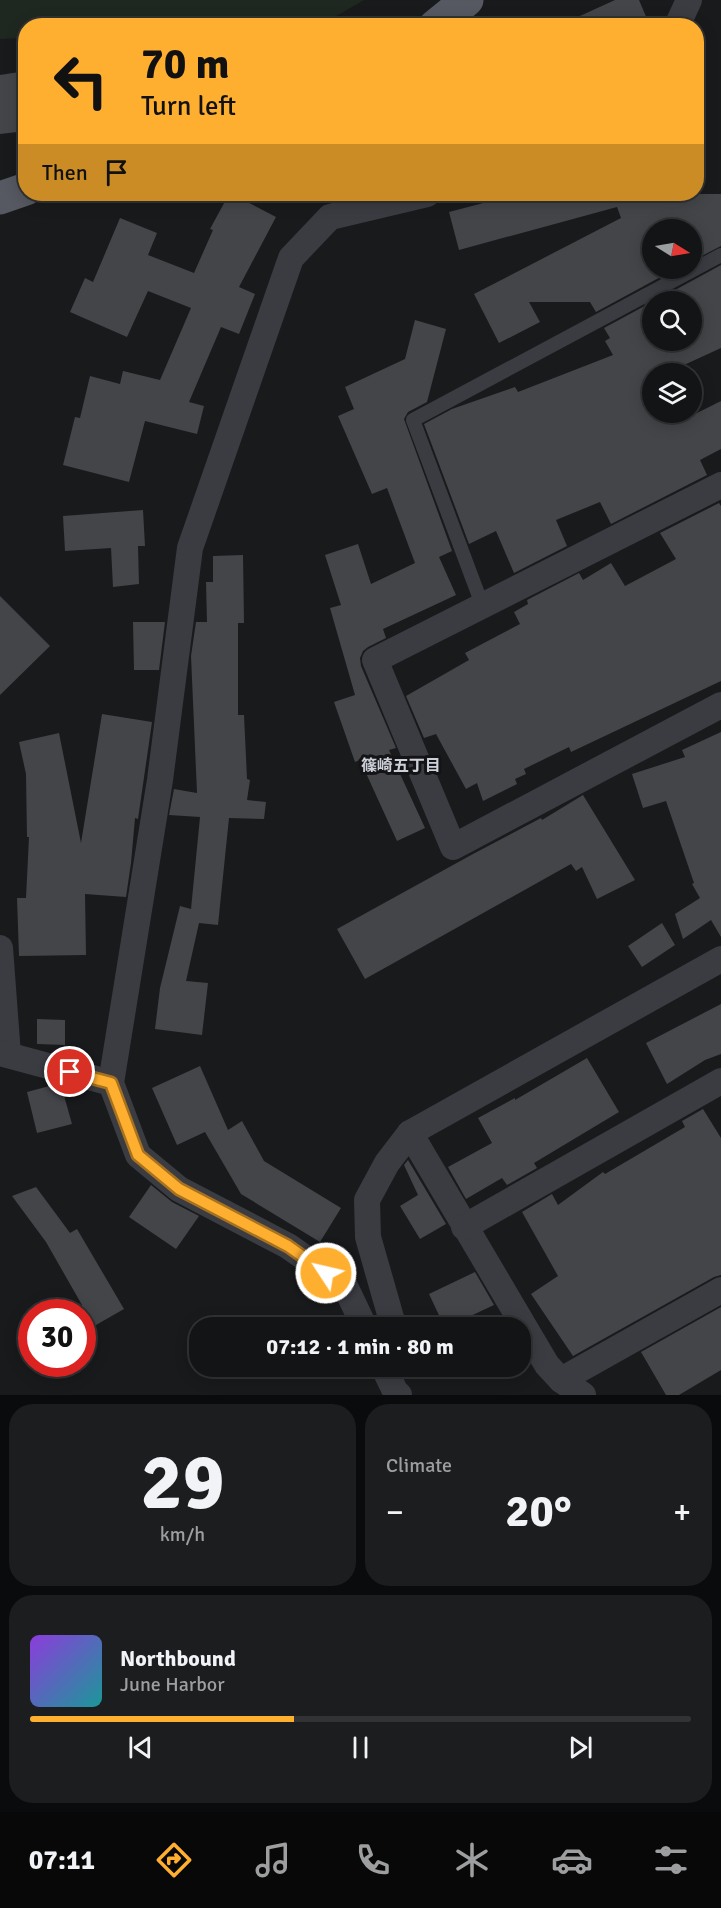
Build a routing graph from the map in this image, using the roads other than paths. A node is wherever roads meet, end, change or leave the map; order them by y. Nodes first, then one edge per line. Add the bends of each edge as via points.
1 (467, 0) edge
2 (689, 0) edge
3 (445, 18) edge
4 (681, 18) edge
5 (18, 192) edge
6 (0, 198) edge
7 (397, 201) edge
8 (721, 255) edge
9 (721, 485) edge
10 (483, 607) junction
11 (721, 705) edge
12 (0, 948) edge
13 (721, 959) edge
14 (4, 1054) edge
15 (721, 1081) edge
16 (111, 1083) junction
17 (410, 1133) junction
18 (464, 1227) junction
19 (721, 1290) edge
20 (360, 1317) edge
21 (391, 1317) edge
22 (389, 1377) edge
23 (399, 1377) edge
24 (561, 1380) junction
25 (397, 1393) edge
26 (583, 1395) edge

1 - 3 main road
2 - 4 street
5 - 6 main road
7 - 16 street via 330,217 291,258 190,548 160,780
8 - 10 lane via 413,420
9 - 10 street
10 - 11 street via 375,660 453,847
12 - 14 street
13 - 17 street
14 - 16 street
15 - 18 street
16 - 20 street via 138,1155 179,1189 288,1246 345,1286
17 - 18 street
17 - 21 street via 387,1163 367,1200 368,1237
18 - 24 street via 547,1365
19 - 24 street
22 - 25 street
23 - 25 street
24 - 26 street

